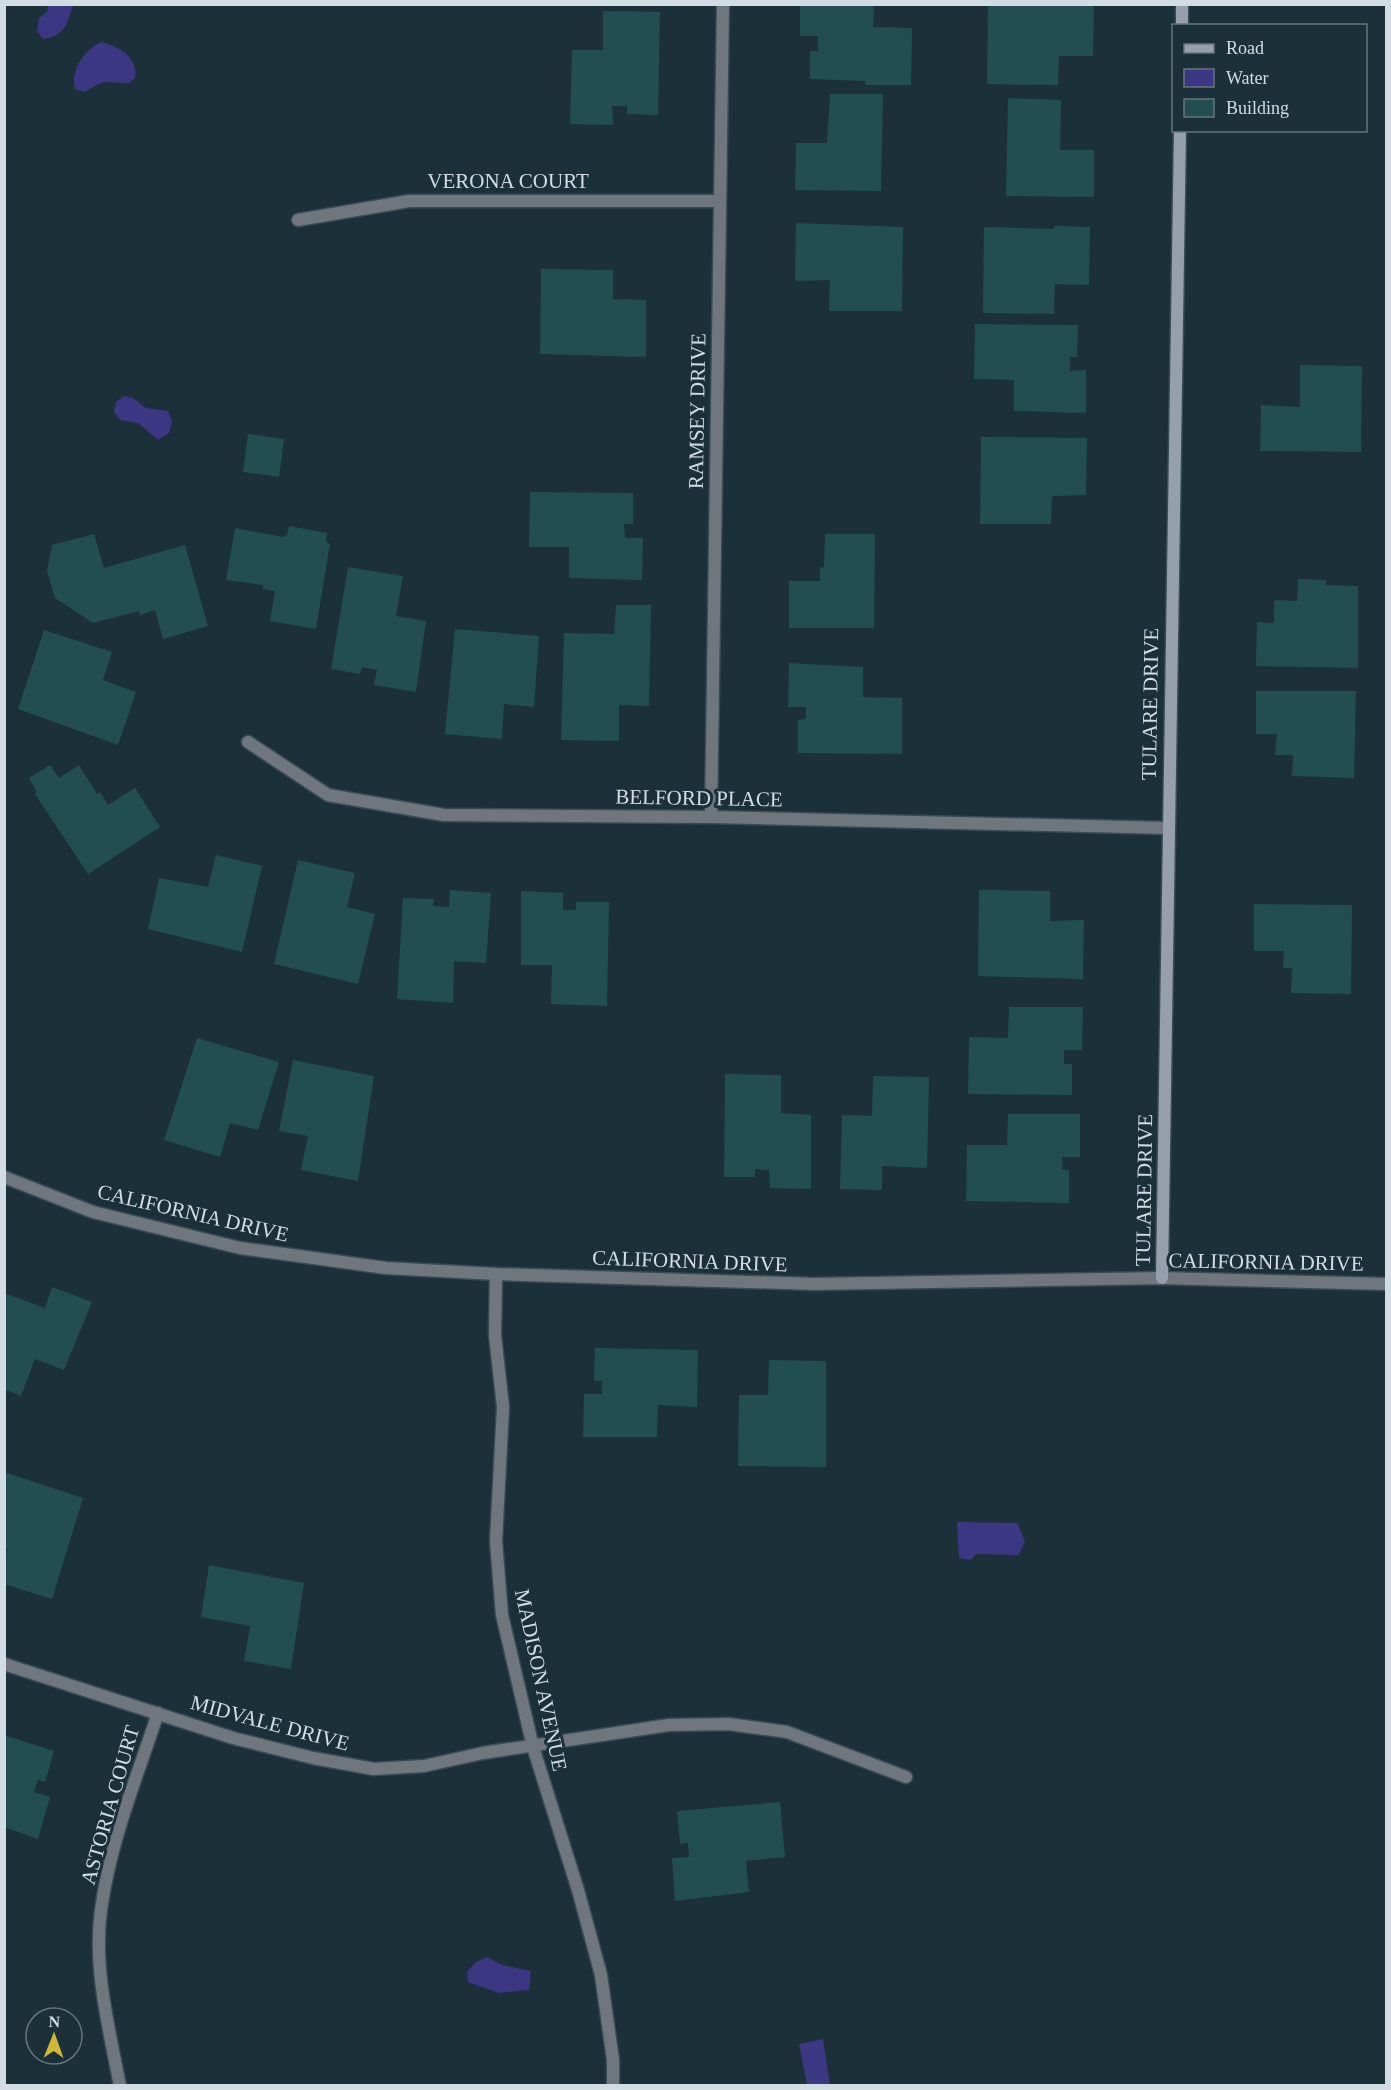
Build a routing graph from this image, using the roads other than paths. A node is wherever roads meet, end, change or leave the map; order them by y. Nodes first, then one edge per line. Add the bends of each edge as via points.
1 (723, 4) edge
2 (1182, 4) edge
3 (1182, 24) edge
4 (1180, 132) edge
5 (719, 201) junction
6 (298, 220) dead end
7 (248, 742) dead end
8 (711, 817) junction
9 (1168, 828) junction
10 (4, 1177) edge
11 (496, 1274) junction
12 (1162, 1278) junction
13 (1386, 1284) edge
14 (4, 1664) edge
15 (158, 1713) junction
16 (533, 1747) junction
17 (906, 1777) dead end
18 (120, 2085) edge
19 (613, 2085) edge

1 - 5 street, RAMSEY DRIVE
2 - 3 street
4 - 9 street, TULARE DRIVE
5 - 6 street, VERONA COURT via 409,201
5 - 8 street, RAMSEY DRIVE
7 - 8 street, BELFORD PLACE via 328,795 444,815
8 - 9 street, BELFORD PLACE
9 - 12 street, TULARE DRIVE
10 - 11 street, CALIFORNIA DRIVE via 93,1212 240,1248 386,1268
11 - 12 street, CALIFORNIA DRIVE via 815,1284
11 - 16 street, MADISON AVENUE via 495,1335 503,1407 496,1541 502,1615
12 - 13 street, CALIFORNIA DRIVE
14 - 15 street, MIDVALE DRIVE
15 - 16 street, MIDVALE DRIVE via 233,1738 374,1768 424,1766
15 - 18 street, ASTORIA COURT via 117,1839 100,1911 100,1983
16 - 17 street, MIDVALE DRIVE via 669,1725 729,1724 787,1732
16 - 19 street, MADISON AVENUE via 601,1975

